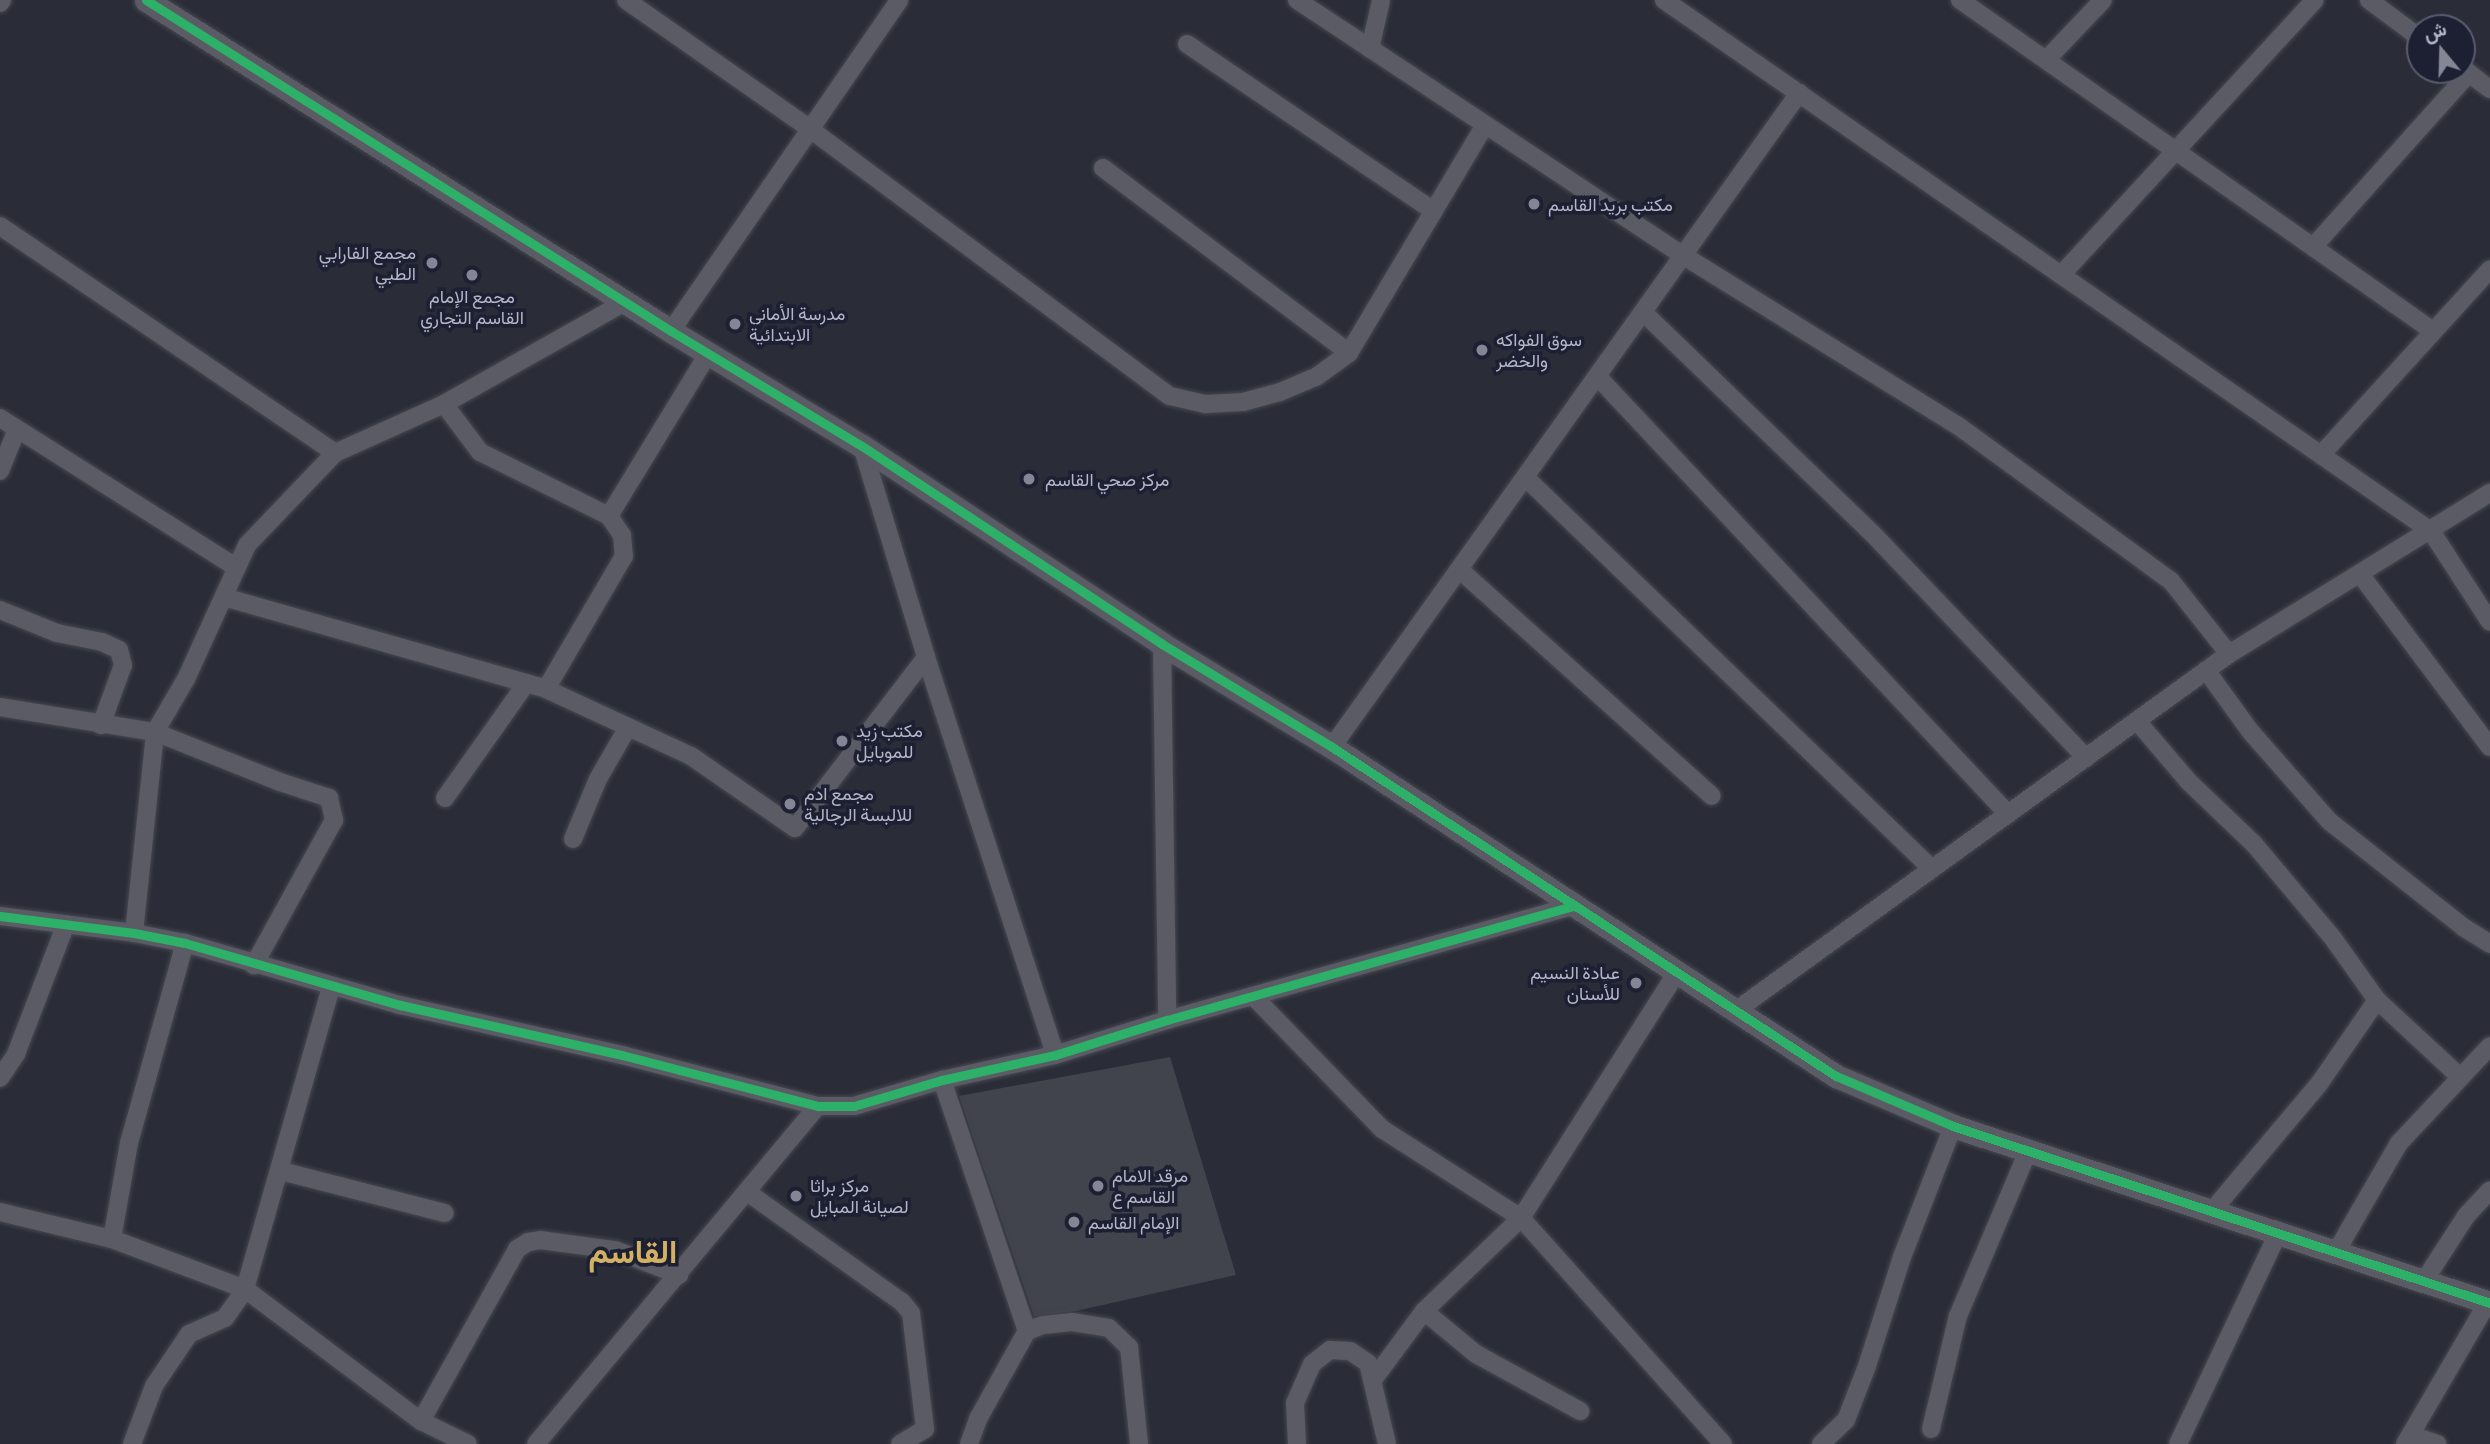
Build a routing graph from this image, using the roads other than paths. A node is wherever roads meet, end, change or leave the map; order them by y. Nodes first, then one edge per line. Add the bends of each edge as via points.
1 (146, 0) edge
2 (626, 0) edge
3 (899, 0) edge
4 (1297, 0) edge
5 (1381, 0) edge
6 (1664, 0) edge
7 (1961, 0) edge
8 (2103, 0) edge
9 (2315, 0) edge
10 (2368, 0) edge
11 (2406, 28) edge
12 (1187, 44) dead end
13 (1370, 49) junction
14 (2047, 59) junction
15 (2454, 84) edge
16 (1800, 93) junction
17 (1485, 125) junction
18 (810, 129) junction
19 (2175, 151) junction
20 (1103, 168) dead end
21 (1434, 211) junction
22 (0, 226) edge
23 (2313, 247) junction
24 (1684, 256) junction
25 (2490, 269) edge
26 (2061, 275) junction
27 (625, 302) junction
28 (1643, 312) junction
29 (671, 331) junction
30 (2433, 331) junction
31 (1349, 353) junction
32 (708, 354) junction
33 (1597, 376) junction
34 (444, 404) junction
35 (0, 418) edge
36 (17, 429) junction
37 (862, 446) junction
38 (335, 453) junction
39 (2321, 455) junction
40 (0, 471) edge
41 (1525, 477) junction
42 (2490, 493) edge
43 (609, 516) junction
44 (2431, 531) junction
45 (237, 569) junction
46 (1460, 570) junction
47 (2360, 574) junction
48 (224, 597) junction
49 (0, 610) edge
50 (2490, 622) edge
51 (1162, 644) junction
52 (2229, 654) junction
53 (926, 657) junction
54 (2206, 670) junction
55 (525, 685) junction
56 (546, 690) junction
57 (0, 708) edge
58 (2137, 721) junction
59 (101, 724) junction
60 (628, 727) junction
61 (155, 732) junction
62 (1332, 747) junction
63 (2490, 747) edge
64 (2086, 758) junction
65 (1712, 796) dead end
66 (445, 798) dead end
67 (2008, 814) junction
68 (573, 839) dead end
69 (1932, 869) junction
70 (1573, 906) junction
71 (0, 916) edge
72 (66, 924) junction
73 (134, 933) junction
74 (185, 943) junction
75 (2490, 944) edge
76 (254, 965) junction
77 (1676, 974) junction
78 (331, 987) junction
79 (1254, 997) junction
80 (2378, 1000) junction
81 (1734, 1012) junction
82 (1167, 1020) junction
83 (2490, 1046) edge
84 (1055, 1055) junction
85 (2459, 1076) junction
86 (0, 1077) edge
87 (942, 1080) junction
88 (818, 1106) junction
89 (1953, 1126) junction
90 (2028, 1151) junction
91 (281, 1171) junction
92 (2490, 1190) edge
93 (747, 1192) junction
94 (2212, 1211) junction
95 (0, 1212) edge
96 (445, 1213) dead end
97 (1521, 1218) junction
98 (2278, 1233) junction
99 (112, 1239) junction
100 (2336, 1252) junction
101 (679, 1275) junction
102 (2424, 1281) junction
103 (245, 1289) junction
104 (2489, 1302) edge
105 (1424, 1311) junction
106 (1027, 1331) junction
107 (1373, 1380) junction
108 (1580, 1411) dead end
109 (421, 1421) junction
110 (1931, 1429) dead end
111 (2408, 1439) edge
112 (132, 1444) edge
113 (468, 1444) edge
114 (536, 1444) edge
115 (900, 1444) edge
116 (969, 1444) edge
117 (1139, 1444) edge
118 (1297, 1444) edge
119 (1387, 1444) edge
120 (1723, 1444) edge
121 (1821, 1444) edge
122 (2178, 1444) edge
123 (2437, 1444) edge

1 - 27 street
2 - 18 street
3 - 18 street
4 - 13 street
5 - 13 street
6 - 16 street
7 - 14 street
8 - 14 street
9 - 19 street
10 - 11 street
12 - 21 street
13 - 17 street
14 - 19 street
15 - 23 street
16 - 24 street
16 - 26 street
17 - 21 street
17 - 24 street
18 - 29 street
18 - 31 street via 1170,396 1206,404 1243,402 1316,377
19 - 23 street
19 - 26 street
20 - 31 street
21 - 31 street
22 - 38 street
23 - 30 street
24 - 28 street
24 - 52 street via 1957,425 2171,581
25 - 30 street
26 - 39 street
27 - 29 street
27 - 34 street
28 - 33 street
28 - 64 street via 1871,532
29 - 32 street
30 - 39 street
32 - 37 street
32 - 43 street
33 - 41 street
33 - 67 street
34 - 38 street
34 - 43 street via 480,452
35 - 36 street
36 - 40 street
36 - 45 street
37 - 51 street
37 - 53 street
38 - 45 street via 247,545
39 - 44 street
41 - 46 street
41 - 69 street
42 - 44 street
43 - 56 street via 622,535 624,556
44 - 47 street
44 - 50 street
45 - 48 street
46 - 62 street
46 - 65 street
47 - 52 street
47 - 63 street
48 - 55 street
48 - 61 street
49 - 59 street via 57,633 119,650 122,665
51 - 62 street
51 - 82 street
52 - 54 street
53 - 60 street via 795,828 691,756
53 - 84 street
54 - 58 street
54 - 75 street via 2250,731 2329,821
55 - 56 street
55 - 66 street
56 - 60 street
57 - 59 street
58 - 64 street
58 - 80 street via 2188,781 2254,844
59 - 61 street
60 - 68 street via 598,779
61 - 73 street
61 - 76 street via 330,798 334,820
62 - 70 street
64 - 67 street
67 - 69 street
69 - 81 street
70 - 77 street
70 - 79 street
71 - 72 street
72 - 73 street
72 - 86 street via 16,1054
73 - 74 street
74 - 76 street
74 - 99 street via 129,1143
76 - 78 street
77 - 81 street
77 - 97 street
78 - 88 street
78 - 91 street
79 - 82 street
79 - 97 street via 1381,1129
80 - 85 street
80 - 94 street via 2319,1084
81 - 89 street via 1836,1076
82 - 84 street
83 - 85 street
84 - 87 street
85 - 100 street via 2399,1143
87 - 88 street via 855,1107
87 - 106 street
88 - 93 street
89 - 90 street
89 - 121 street via 1846,1420
90 - 94 street
90 - 110 street via 1958,1316
91 - 96 street
91 - 103 street
92 - 102 street via 2466,1216
93 - 101 street
93 - 115 street via 813,1236 911,1313 925,1429
94 - 98 street
95 - 99 street
97 - 105 street
97 - 120 street
98 - 100 street
98 - 122 street
99 - 103 street
100 - 102 street
101 - 109 street via 615,1250 528,1241 517,1250
101 - 114 street
102 - 104 street
103 - 109 street
103 - 112 street via 225,1318 190,1334 154,1386
104 - 111 street
105 - 107 street
105 - 108 street via 1476,1354
106 - 116 street
106 - 117 street via 1072,1322 1109,1328 1129,1347
107 - 118 street via 1368,1363 1350,1351 1330,1350 1312,1364 1295,1403
107 - 119 street
109 - 113 street
111 - 123 street

